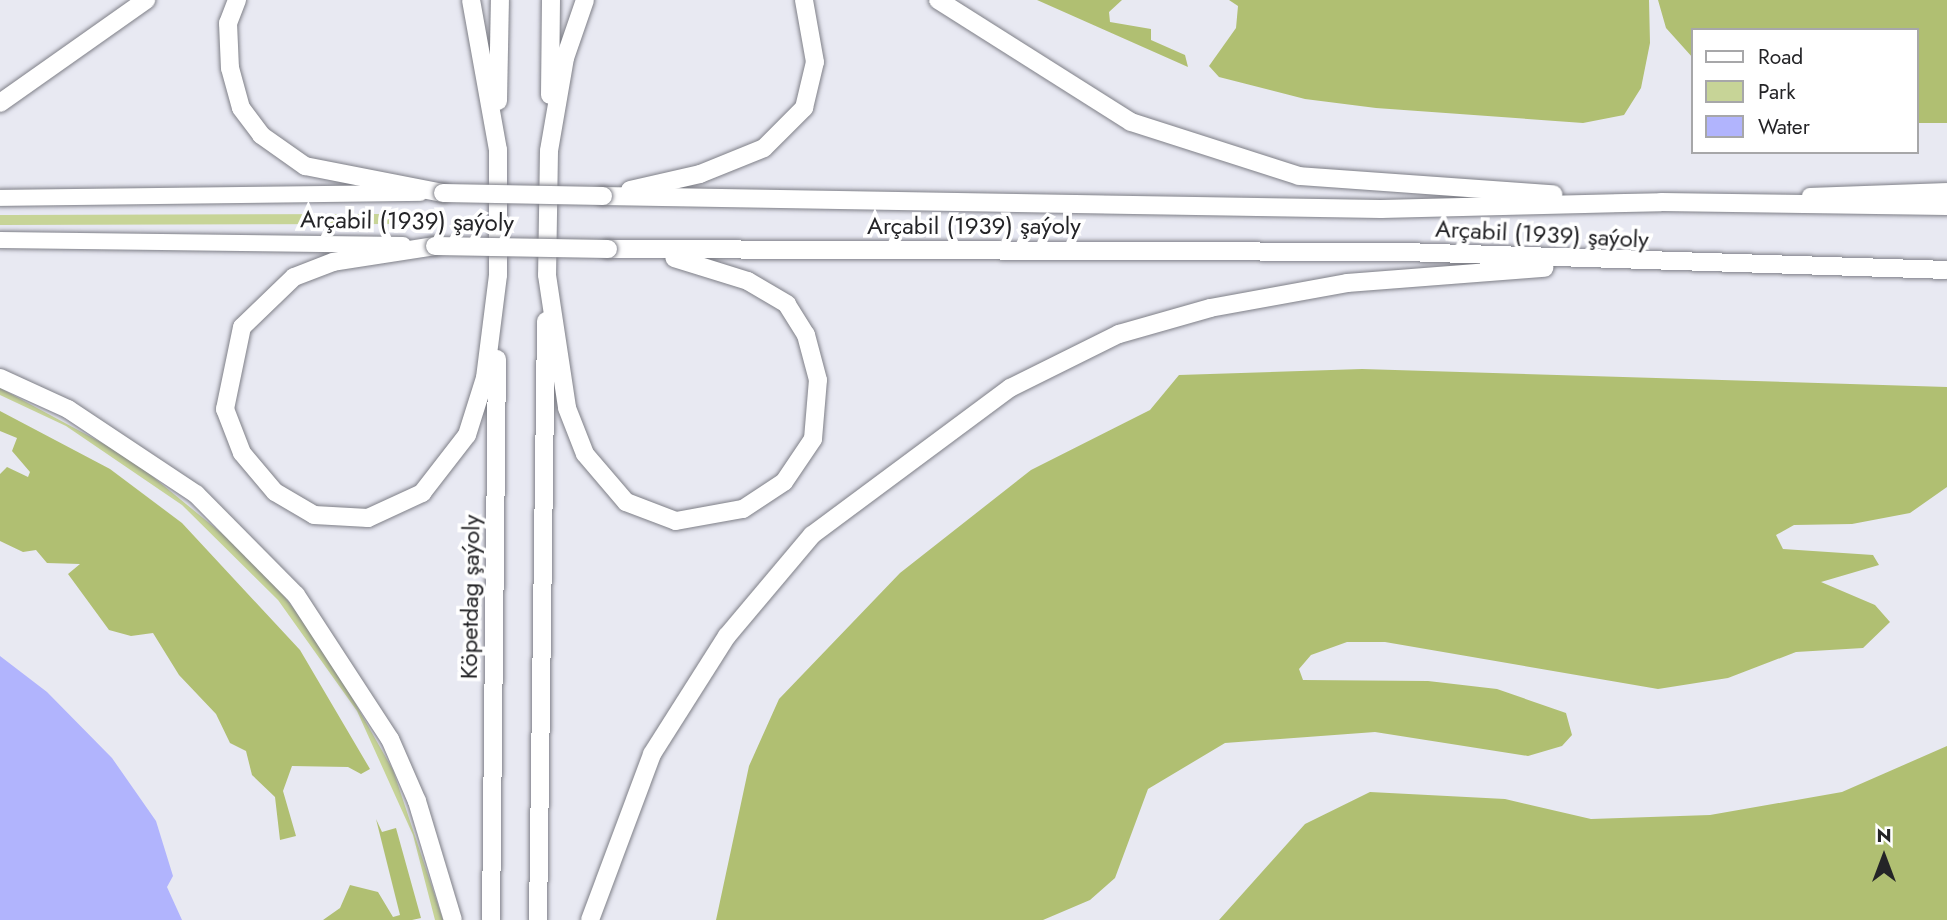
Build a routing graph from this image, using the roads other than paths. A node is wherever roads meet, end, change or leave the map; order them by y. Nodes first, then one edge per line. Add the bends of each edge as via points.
1 (146, 0) edge
2 (237, 0) edge
3 (471, 0) edge
4 (500, 0) edge
5 (551, 0) edge
6 (584, 0) edge
7 (804, 0) edge
8 (938, 0) edge
9 (0, 103) edge
10 (498, 150) junction
11 (549, 151) junction
12 (1947, 191) edge
13 (443, 193) junction
14 (603, 196) junction
15 (0, 198) edge
16 (1661, 202) junction
17 (1947, 206) edge
18 (0, 240) edge
19 (435, 246) junction
20 (608, 248) junction
21 (1587, 262) junction
22 (1947, 270) edge
23 (498, 275) junction
24 (547, 275) junction
25 (0, 378) edge
26 (453, 920) edge
27 (491, 920) edge
28 (538, 920) edge
29 (590, 920) edge

1 - 9 main road
2 - 13 main road via 228,23 230,68 241,108 261,135 305,166
3 - 10 main road
4 - 10 main road
5 - 11 main road
6 - 11 main road via 565,58
7 - 14 main road via 815,62 804,108 764,148 700,174
8 - 16 main road via 1131,122 1299,176
10 - 23 main road
11 - 24 main road
12 - 16 street
13 - 14 main road, Arçabil (1939) şaýoly, bridge
13 - 15 street, Arçabil (1939) şaýoly
14 - 16 main road, Arçabil (1939) şaýoly via 1381,209
16 - 17 main road, Arçabil (1939) şaýoly
18 - 19 street, Arçabil (1939) şaýoly
19 - 20 main road, Arçabil (1939) şaýoly, bridge
19 - 23 main road via 333,262 294,276 242,327 225,409 242,453 275,492 314,515 368,518 422,493 467,435 485,378
20 - 21 main road, Arçabil (1939) şaýoly via 1405,252
20 - 24 main road via 695,261 748,281 787,303 806,335 818,380 813,439 784,482 743,509 676,521 626,502 585,454 567,408
21 - 22 main road, Arçabil (1939) şaýoly
21 - 29 main road via 1465,279 1347,283 1210,308 1119,334 1010,388 812,535 727,636 652,754
23 - 27 main road, Köpetdag şaýoly
24 - 28 main road
25 - 26 main road via 68,409 196,494 296,595 390,739 417,801

